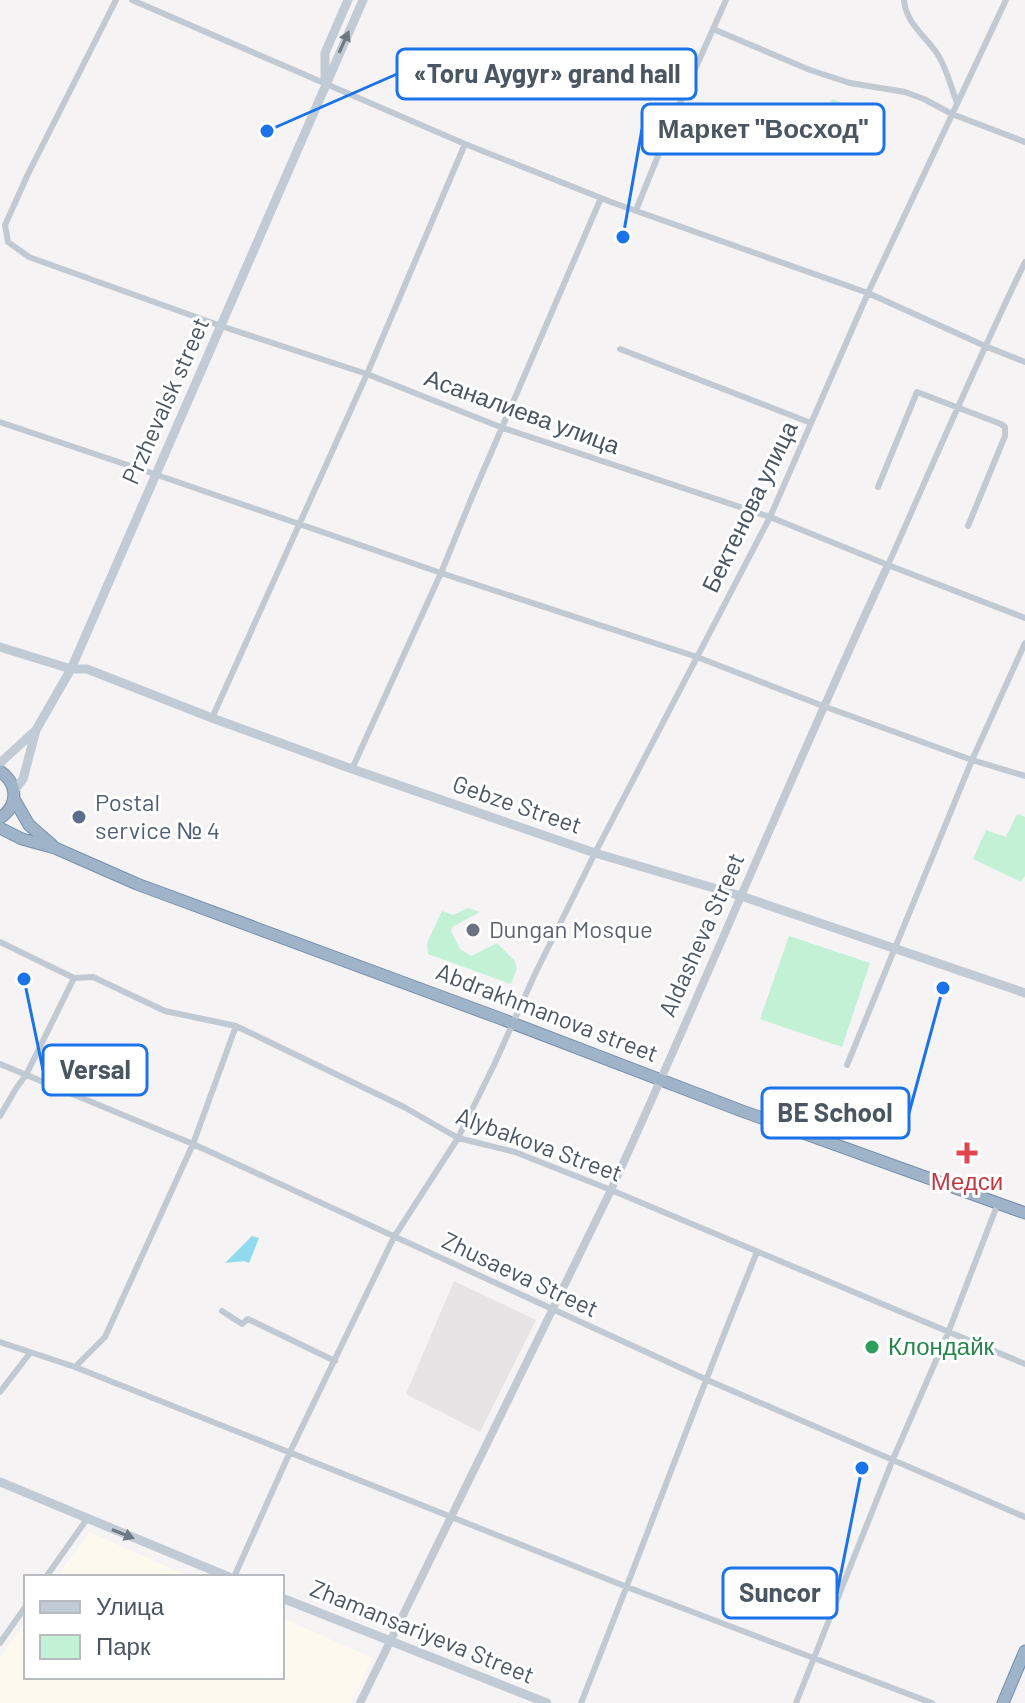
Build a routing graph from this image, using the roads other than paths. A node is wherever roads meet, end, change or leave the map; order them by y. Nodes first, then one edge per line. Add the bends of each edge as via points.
1 (116, 0) edge
2 (132, 0) edge
3 (348, 0) edge
4 (363, 0) edge
5 (726, 0) edge
6 (904, 0) edge
7 (1006, 0) edge
8 (713, 29) junction
9 (325, 84) junction
10 (957, 103) junction
11 (952, 114) junction
12 (1025, 142) edge
13 (465, 144) junction
14 (601, 198) junction
15 (636, 210) junction
16 (1025, 262) edge
17 (868, 293) junction
18 (221, 326) junction
19 (985, 346) junction
20 (620, 349) dead end
21 (1025, 362) edge
22 (367, 374) junction
23 (959, 408) junction
24 (0, 422) edge
25 (811, 423) junction
26 (503, 428) junction
27 (156, 474) junction
28 (878, 487) dead end
29 (770, 517) junction
30 (299, 524) junction
31 (968, 526) dead end
32 (888, 565) junction
33 (441, 573) junction
34 (1025, 618) edge
35 (1025, 643) edge
36 (0, 647) edge
37 (697, 657) junction
38 (71, 669) junction
39 (823, 706) junction
40 (212, 718) junction
41 (36, 730) junction
42 (972, 760) junction
43 (0, 763) edge
44 (352, 769) junction
45 (0, 771) edge
46 (1025, 776) edge
47 (14, 795) junction
48 (0, 818) edge
49 (0, 828) edge
50 (55, 848) junction
51 (595, 853) junction
52 (741, 896) junction
53 (0, 942) edge
54 (895, 949) junction
55 (74, 978) junction
56 (1025, 993) edge
57 (512, 1023) junction
58 (236, 1026) junction
59 (0, 1064) edge
60 (847, 1065) dead end
61 (26, 1075) junction
62 (661, 1080) junction
63 (0, 1116) edge
64 (458, 1138) junction
65 (193, 1144) junction
66 (611, 1190) junction
67 (998, 1203) junction
68 (1025, 1213) edge
69 (394, 1237) junction
70 (757, 1252) junction
71 (552, 1310) junction
72 (222, 1311) dead end
73 (948, 1333) junction
74 (0, 1342) edge
75 (30, 1353) junction
76 (335, 1361) junction
77 (1025, 1364) edge
78 (75, 1367) junction
79 (705, 1379) junction
80 (0, 1392) edge
81 (290, 1452) junction
82 (893, 1459) junction
83 (0, 1482) edge
84 (450, 1516) junction
85 (1025, 1517) edge
86 (87, 1519) junction
87 (47, 1575) edge
88 (227, 1575) edge
89 (233, 1575) edge
90 (627, 1587) junction
91 (284, 1599) edge
92 (24, 1609) edge
93 (388, 1641) junction
94 (0, 1643) edge
95 (1025, 1651) edge
96 (814, 1657) junction
97 (360, 1703) edge
98 (547, 1703) edge
99 (581, 1703) edge
100 (796, 1703) edge
101 (932, 1703) edge
102 (1003, 1703) edge

1 - 18 street, Асаналиева улица via 5,225 8,242 29,257
2 - 9 street
3 - 9 main road, Przhevalsk street via 325,53
9 -> 4 main road, Przhevalsk street
5 - 8 street
6 - 10 street via 908,18 943,64
7 - 10 street, Бектенова улица
8 - 11 street via 810,70 905,92
8 - 15 street
9 - 13 street
9 - 18 main road, Przhevalsk street
10 - 11 street, Бектенова улица
11 - 12 street
11 - 17 street, Бектенова улица
13 - 14 street
13 - 22 street
14 - 15 street
14 - 26 street
15 - 17 street
16 - 19 street, Aldasheva Street
17 - 19 street
17 - 25 street, Бектенова улица
18 - 22 street, Асаналиева улица
18 - 27 main road, Przhevalsk street
19 - 21 street
19 - 23 street, Aldasheva Street
20 - 25 street
22 - 26 street, Асаналиева улица
22 - 30 street
23 - 28 street via 917,392
23 - 31 street via 1001,424 1006,431
23 - 32 street, Aldasheva Street
24 - 27 street
25 - 29 street, Бектенова улица
26 - 29 street, Асаналиева улица
26 - 33 street
27 - 30 street
27 - 38 main road, Przhevalsk street
29 - 32 street, Асаналиева улица
29 - 37 street, Бектенова улица
30 - 33 street
30 - 40 street
32 - 34 street, Асаналиева улица
32 - 39 street, Aldasheva Street
33 - 37 street
33 - 44 street
35 - 42 street
36 - 38 main road, Gebze Street
37 - 39 street
37 - 51 street, Бектенова улица
38 - 40 main road, Gebze Street via 87,669
38 - 41 main road, Przhevalsk street
39 - 42 street
39 - 52 street, Aldasheva Street
40 - 44 main road, Gebze Street
41 - 43 main road, Przhevalsk street
41 - 47 main road, Przhevalsk street
42 - 46 street
42 - 54 street
44 - 51 main road, Gebze Street
45 - 47 highway via 12,783
47 - 48 highway via 12,807
47 - 50 highway via 29,825
49 - 50 highway
50 - 57 highway, Abdrakhmanova street via 137,884
51 - 52 main road, Gebze Street
51 - 57 street, Бектенова улица
52 - 54 main road, Gebze Street
52 - 62 street, Aldasheva Street
53 - 55 street, Alybakova Street
54 - 56 main road, Gebze Street
54 - 60 street
55 - 58 street, Alybakova Street via 93,977 165,1011
55 - 61 street
57 - 62 highway, Abdrakhmanova street
57 - 64 street, Бектенова улица
58 - 64 street, Alybakova Street
58 - 65 street
59 - 61 street, Zhusaeva Street
61 - 63 street
61 - 65 street, Zhusaeva Street
62 - 66 street, Aldasheva Street
62 - 67 highway, Abdrakhmanova street
64 - 66 street, Alybakova Street via 515,1152
64 - 69 street, Бектенова улица
65 - 69 street, Zhusaeva Street
65 - 78 street via 105,1337
66 - 70 street, Alybakova Street
66 - 71 street, Aldasheva Street
67 - 68 highway, Abdrakhmanova street
67 - 73 street
69 - 71 street, Zhusaeva Street
69 - 76 street, Бектенова улица
70 - 73 street, Alybakova Street
70 - 79 street
71 - 79 street, Zhusaeva Street
71 - 84 street, Aldasheva Street
72 - 76 street
73 - 77 street, Alybakova Street
73 - 82 street
74 - 75 street
75 - 78 street
75 - 80 street
76 - 81 street, Бектенова улица
78 - 81 street
79 - 82 street, Zhusaeva Street
79 - 90 street
81 - 84 street
81 - 89 street, Бектенова улица
82 - 85 street, Zhusaeva Street
82 - 96 street
83 - 86 main road
84 - 90 street
84 - 93 street, Aldasheva Street
86 - 87 street
86 -> 88 main road
90 - 96 street
90 - 99 street
91 - 93 main road, Zhamansariyeva Street
92 - 94 street
93 - 97 street, Aldasheva Street
93 - 98 main road, Zhamansariyeva Street
95 - 102 highway
96 - 100 street
96 - 101 street

